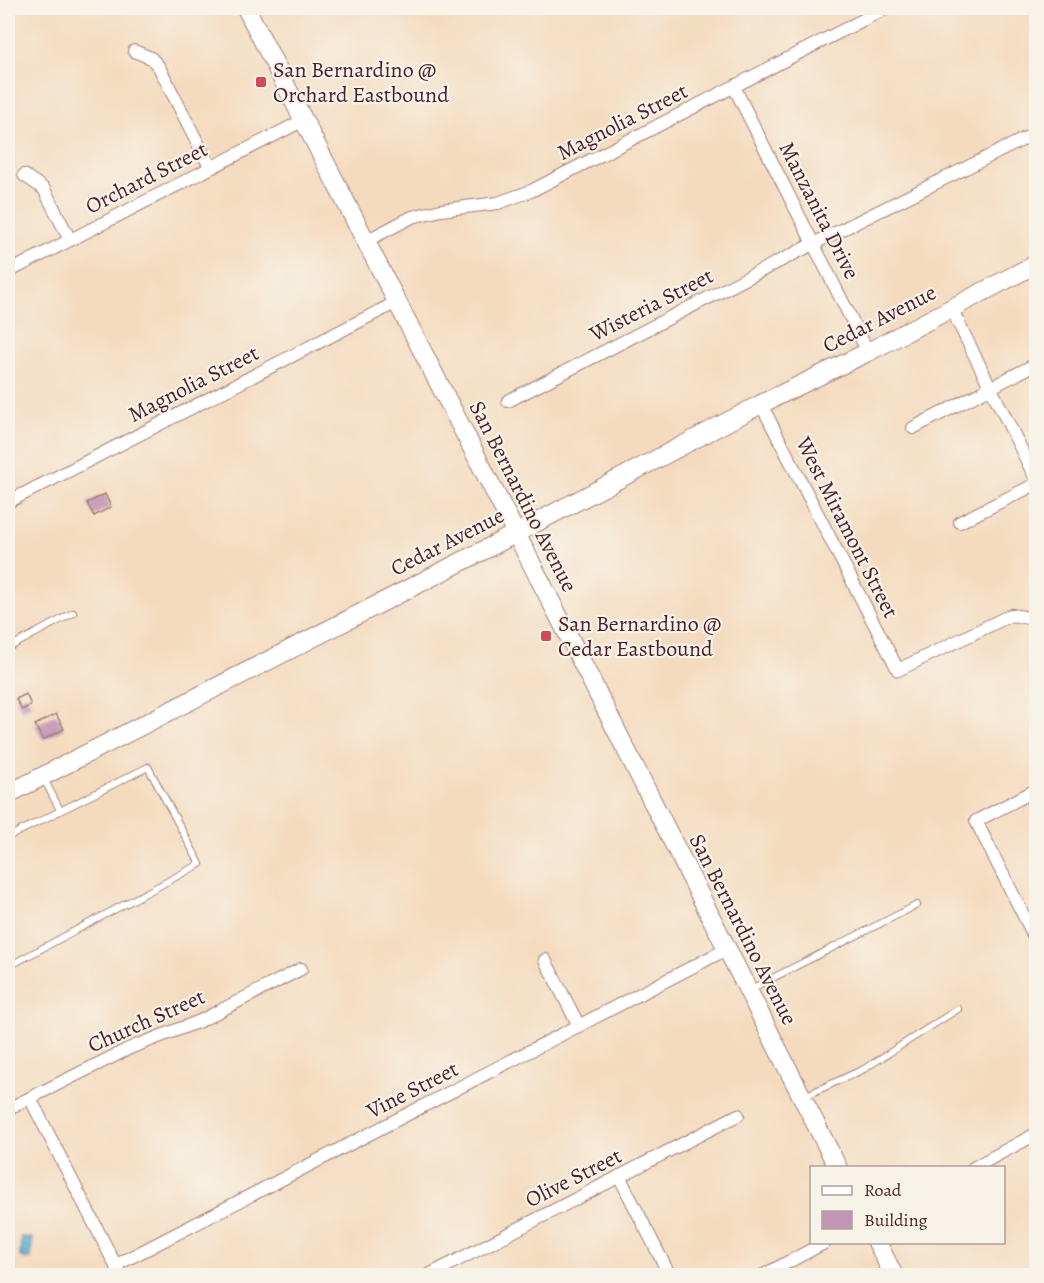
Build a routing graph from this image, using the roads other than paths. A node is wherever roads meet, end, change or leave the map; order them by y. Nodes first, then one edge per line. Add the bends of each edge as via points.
1 (246, 8) edge
2 (886, 8) edge
3 (134, 51) dead end
4 (734, 87) junction
5 (304, 120) junction
6 (1036, 133) edge
7 (210, 167) junction
8 (24, 175) dead end
9 (70, 240) junction
10 (366, 241) junction
11 (813, 244) junction
12 (1036, 264) edge
13 (8, 272) edge
14 (397, 302) junction
15 (951, 309) junction
16 (868, 352) junction
17 (1036, 364) edge
18 (990, 387) junction
19 (508, 401) dead end
20 (761, 404) junction
21 (913, 428) dead end
22 (1036, 482) edge
23 (8, 502) edge
24 (960, 522) dead end
25 (516, 533) junction
26 (73, 613) dead end
27 (1036, 619) edge
28 (8, 648) edge
29 (43, 776) junction
30 (1036, 790) edge
31 (8, 794) edge
32 (60, 810) junction
33 (8, 837) edge
34 (917, 905) dead end
35 (1036, 940) edge
36 (727, 949) junction
37 (545, 960) dead end
38 (8, 963) edge
39 (301, 969) dead end
40 (747, 990) junction
41 (958, 1009) dead end
42 (579, 1026) junction
43 (30, 1098) junction
44 (802, 1098) junction
45 (8, 1109) edge
46 (738, 1116) dead end
47 (1036, 1134) edge
48 (837, 1166) edge
49 (975, 1166) edge
50 (619, 1176) junction
51 (822, 1244) edge
52 (878, 1244) edge
53 (118, 1270) edge
54 (427, 1275) edge
55 (670, 1275) edge
56 (762, 1275) edge
57 (894, 1275) edge

1 - 5 main road, San Bernardino Avenue
2 - 4 street, Magnolia Street
3 - 7 street via 151,58 159,67
4 - 10 street, Magnolia Street via 531,191 498,204 412,217
4 - 11 street, Manzanita Drive
5 - 7 street, Orchard Street
5 - 10 main road, San Bernardino Avenue
6 - 11 street, Wisteria Street
7 - 9 street, Orchard Street
8 - 9 street via 44,189
9 - 13 street, Orchard Street
10 - 14 main road, San Bernardino Avenue
11 - 16 street, Manzanita Drive
11 - 19 street, Wisteria Street
12 - 15 main road, Cedar Avenue
14 - 23 street, Magnolia Street
14 - 25 main road, San Bernardino Avenue
15 - 16 main road, Cedar Avenue
15 - 18 street
16 - 20 main road, Cedar Avenue
17 - 18 street
18 - 21 street
18 - 22 street
20 - 25 main road, Cedar Avenue
20 - 27 street, West Miramont Street via 898,670 1011,615
22 - 24 street
25 - 29 main road, Cedar Avenue
25 - 36 main road, San Bernardino Avenue
26 - 28 lane
29 - 31 main road, Cedar Avenue
29 - 32 lane
30 - 35 street via 976,821
32 - 33 lane
32 - 38 lane via 148,767 200,864 9,966
34 - 40 lane
36 - 40 main road, San Bernardino Avenue
36 - 42 street, Vine Street
37 - 42 street
39 - 43 street, Church Street via 200,1021 130,1048
40 - 44 main road, San Bernardino Avenue
41 - 44 lane via 864,1069
42 - 53 street, Vine Street
43 - 45 street, Church Street
43 - 53 street
44 - 48 main road, San Bernardino Avenue
46 - 50 street, Olive Street
47 - 49 street
50 - 54 street, Olive Street
50 - 55 street
51 - 56 street
52 - 57 main road

